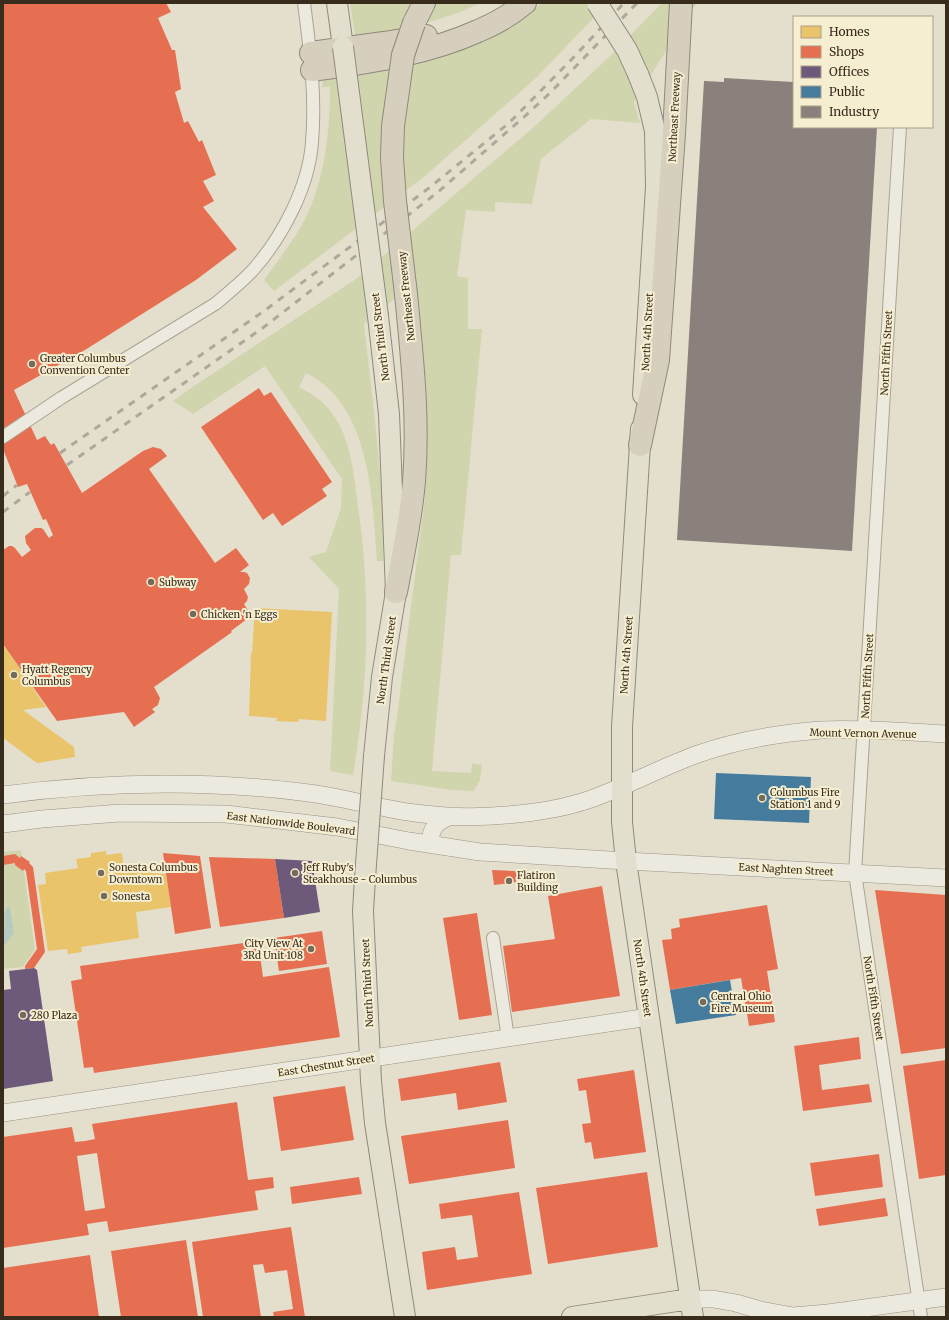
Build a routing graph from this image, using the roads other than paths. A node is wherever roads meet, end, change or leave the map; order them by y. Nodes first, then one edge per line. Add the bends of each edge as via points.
1 (304, 3) edge
2 (337, 3) edge
3 (424, 3) edge
4 (500, 3) edge
5 (525, 3) edge
6 (597, 3) edge
7 (681, 3) edge
8 (311, 62) junction
9 (900, 128) edge
10 (3, 437) edge
11 (640, 445) junction
12 (396, 592) junction
13 (863, 731) junction
14 (946, 734) edge
15 (621, 786) junction
16 (3, 795) edge
17 (451, 816) junction
18 (3, 824) edge
19 (428, 844) junction
20 (626, 861) junction
21 (855, 873) junction
22 (946, 878) edge
23 (493, 938) dead end
24 (649, 1017) junction
25 (508, 1038) junction
26 (369, 1058) junction
27 (3, 1113) edge
28 (946, 1297) edge
29 (692, 1308) edge
30 (920, 1309) edge
31 (405, 1317) edge
32 (572, 1317) edge

1 - 8 street
2 - 12 main road, North Third Street, bridge via 389,414
3 - 12 highway, Northeast Freeway, bridge via 403,55 393,126 395,201 416,405 416,450 411,511
4 - 8 highway via 453,27 426,36 384,43
5 - 8 highway via 494,24 425,51 370,62
6 - 11 main road, North 4th Street, bridge via 627,50 638,74 647,97 655,131 656,187
7 - 11 highway, Northeast Freeway via 658,360
8 - 10 street via 312,143 307,170 296,203 267,252 236,287 214,304 61,398
9 - 13 street, North Fifth Street
11 - 15 main road, North 4th Street via 622,728
12 - 26 main road, North Third Street, bridge via 382,677 363,911
13 - 14 main road, Mount Vernon Avenue
13 - 15 main road, Mount Vernon Avenue via 821,730 740,743 699,754
13 - 21 street, North Fifth Street
15 - 17 main road via 590,799 529,813
15 - 20 main road, North 4th Street
16 - 17 main road via 52,788 110,785 227,785 310,793 414,813
17 - 19 main road via 435,826
18 - 19 main road, East Nationwide Boulevard via 111,814 226,814 337,827
19 - 20 main road, East Nationwide Boulevard via 480,852
20 - 21 main road, East Naghten Street
20 - 24 main road, North 4th Street
21 - 22 main road, East Naghten Street
21 - 30 street, North Fifth Street
23 - 25 street
24 - 25 main road, East Chestnut Street
24 - 29 main road, North 4th Street
25 - 26 main road, East Chestnut Street
26 - 27 main road, East Chestnut Street
26 - 31 main road, North Third Street via 375,1123
28 - 30 main road
29 - 30 main road via 707,1299 793,1316
29 - 32 main road

